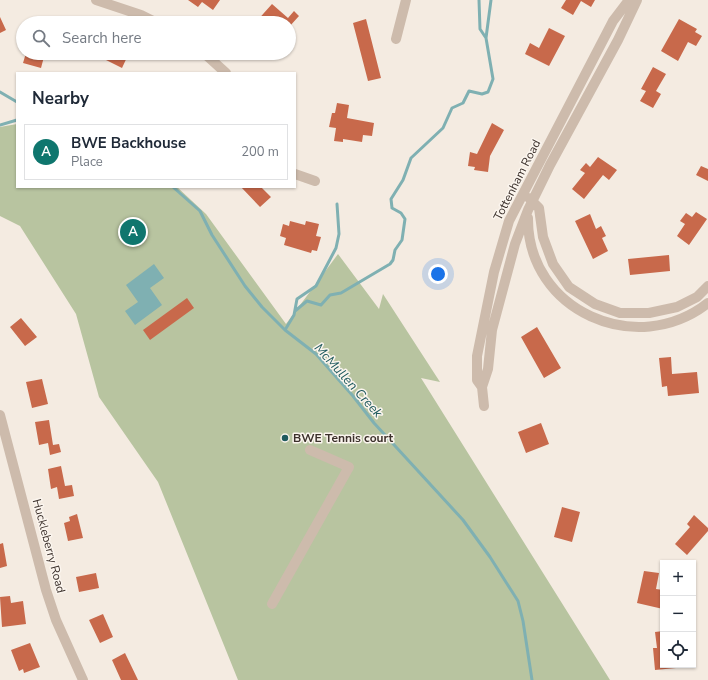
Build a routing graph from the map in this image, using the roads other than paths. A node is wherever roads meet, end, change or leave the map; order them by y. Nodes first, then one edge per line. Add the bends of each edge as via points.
1 (96, 0) edge
2 (406, 0) edge
3 (629, 0) edge
4 (637, 0) edge
5 (143, 16) edge
6 (396, 39) dead end
7 (212, 60) edge
8 (225, 72) edge
9 (296, 174) edge
10 (315, 182) dead end
11 (521, 198) junction
12 (533, 200) junction
13 (528, 210) junction
14 (708, 286) edge
15 (708, 302) edge
16 (482, 387) junction
17 (484, 406) dead end
18 (0, 415) edge
19 (310, 450) dead end
20 (272, 604) dead end
21 (83, 680) edge

1 - 5 street
2 - 6 street
3 - 11 street, Tottenham Road via 614,21
4 - 12 street, Tottenham Road
7 - 8 street
9 - 10 street
11 - 12 street
11 - 13 street
11 - 16 street, Tottenham Road via 510,221 494,272 477,356 477,380
12 - 13 street, Tottenham Road
12 - 14 street via 539,208 543,237 553,264 569,287 595,304 620,313 649,313 677,307 697,297
13 - 15 street via 528,232 532,250 543,275 564,300 593,319 614,325 660,325 688,316
13 - 16 street, Tottenham Road via 515,244 492,330 488,369
16 - 17 street, Tottenham Road
18 - 21 street, Huckleberry Road via 46,590 56,620
19 - 20 street via 349,467

